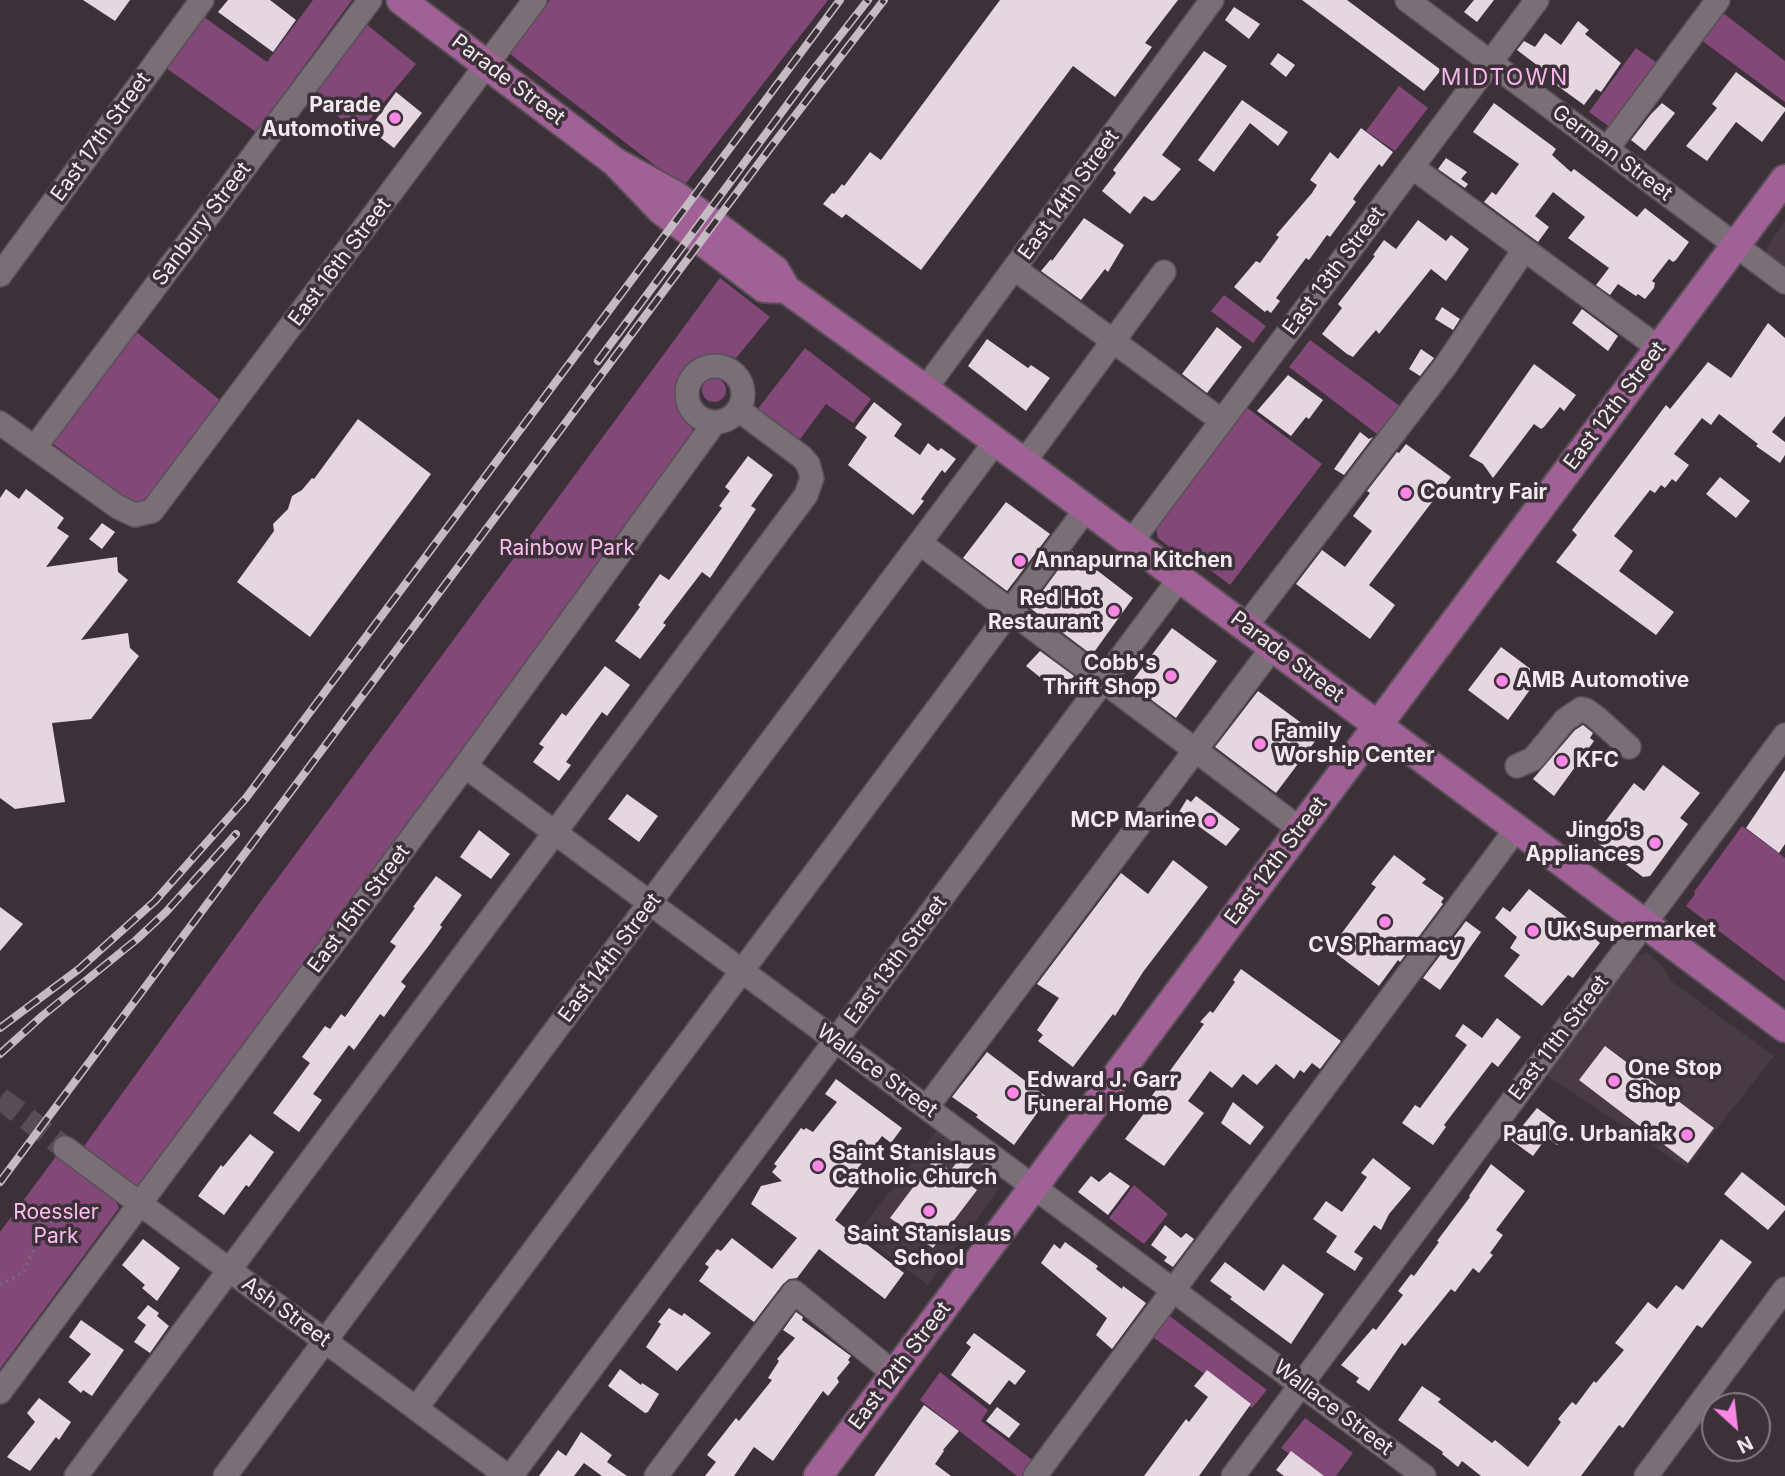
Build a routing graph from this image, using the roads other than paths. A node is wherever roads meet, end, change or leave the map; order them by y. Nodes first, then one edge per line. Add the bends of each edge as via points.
1 (202, 0) edge
2 (370, 0) edge
3 (401, 0) edge
4 (535, 0) edge
5 (1212, 0) edge
6 (1406, 0) edge
7 (1537, 0) edge
8 (1717, 0) edge
9 (1490, 63) junction
10 (487, 64) junction
11 (1607, 149) junction
12 (1412, 167) junction
13 (1785, 179) edge
14 (1735, 245) junction
15 (1524, 250) junction
16 (1015, 269) junction
17 (1164, 272) dead end
18 (0, 275) edge
19 (1785, 282) edge
20 (1114, 342) junction
21 (1658, 348) junction
22 (925, 389) junction
23 (739, 410) junction
24 (1222, 421) junction
25 (715, 422) junction
26 (0, 423) edge
27 (996, 441) junction
28 (35, 447) junction
29 (1024, 462) junction
30 (1087, 508) junction
31 (1132, 541) junction
32 (920, 543) junction
33 (1180, 578) junction
34 (1010, 611) junction
35 (1246, 626) junction
36 (1273, 646) junction
37 (1104, 681) junction
38 (1378, 725) junction
39 (1785, 735) edge
40 (1629, 747) dead end
41 (1196, 750) junction
42 (465, 766) junction
43 (1517, 766) dead end
44 (1517, 828) junction
45 (1300, 829) junction
46 (556, 834) junction
47 (1467, 875) dead end
48 (649, 904) junction
49 (1645, 923) junction
50 (741, 970) junction
51 (1367, 1005) dead end
52 (1785, 1028) edge
53 (835, 1041) junction
54 (927, 1107) junction
55 (65, 1148) tunnel mouth
56 (1034, 1186) junction
57 (139, 1205) junction
58 (229, 1271) junction
59 (1173, 1289) junction
60 (1785, 1289) edge
61 (326, 1342) junction
62 (895, 1374) junction
63 (1301, 1384) junction
64 (0, 1392) edge
65 (417, 1407) junction
66 (76, 1476) edge
67 (225, 1476) edge
68 (509, 1476) edge
69 (656, 1476) edge
70 (818, 1476) edge
71 (1035, 1476) edge
72 (1233, 1476) edge
73 (1424, 1476) edge
74 (1646, 1476) edge

1 - 18 street, East 17th Street
2 - 28 street, Sanbury Street
3 - 10 main road, Parade Street
4 - 10 street, East 16th Street
5 - 16 street, East 14th Street
6 - 9 street, German Street
7 - 9 street, East 13th Street
8 - 11 street
9 - 11 street, German Street
9 - 12 street, East 13th Street
10 - 22 main road, Parade Street via 615,162 662,210 764,288 786,289
10 - 28 street, East 16th Street via 152,512 140,515 118,507
11 - 14 street, German Street
12 - 15 street
12 - 24 street, East 13th Street
13 - 14 main road, East 12th Street
14 - 19 street, German Street
14 - 21 main road, East 12th Street
15 - 21 street
15 - 35 street via 1446,365
16 - 20 street
16 - 22 street, East 14th Street
17 - 20 street
20 - 24 street
20 - 29 street
21 - 38 main road, East 12th Street
22 - 27 main road, Parade Street
23 - 25 street, East 15th Street
23 - 25 street via 744,392 737,375 720,366 702,369 690,382 687,400 697,416
23 - 46 street via 802,457 810,470 811,487
24 - 31 street, East 13th Street
25 - 42 street, East 15th Street
26 - 28 street
27 - 29 main road, Parade Street
27 - 32 street, East 14th Street
29 - 30 main road, Parade Street
30 - 31 main road, Parade Street
30 - 34 street
31 - 33 main road, Parade Street
32 - 34 street
32 - 48 street, East 14th Street
33 - 35 main road, Parade Street
33 - 37 street, East 13th Street
34 - 37 street
34 - 50 street
35 - 36 main road, Parade Street
36 - 38 main road, Parade Street
36 - 41 street
37 - 41 street
37 - 53 street, East 13th Street
38 - 44 main road, Parade Street
38 - 45 main road, East 12th Street
39 - 49 street, East 11th Street
40 - 43 street via 1581,709 1565,720 1533,759
41 - 45 street
41 - 54 street
42 - 46 street, Wallace Street
42 - 57 street, East 15th Street
44 - 49 main road, Parade Street
44 - 59 street
45 - 56 main road, East 12th Street
46 - 48 street, Wallace Street
46 - 58 street
47 - 51 street
48 - 50 street, Wallace Street
48 - 61 street, East 14th Street
49 - 52 main road, Parade Street
49 - 63 street, East 11th Street
50 - 53 street, Wallace Street
50 - 65 street
53 - 54 street, Wallace Street
53 - 68 street, East 13th Street
54 - 56 street, Wallace Street
55 - 57 street, Ash Street
56 - 59 street, Wallace Street
56 - 62 main road, East 12th Street
57 - 58 street, Ash Street
57 - 64 street, East 15th Street
58 - 61 street, Ash Street
58 - 66 street
59 - 63 street, Wallace Street
59 - 71 street
60 - 74 street
61 - 65 street, Ash Street
61 - 67 street, East 14th Street
62 - 69 street via 794,1293
62 - 70 main road, East 12th Street
63 - 72 street, East 11th Street
63 - 73 street, Wallace Street
65 - 68 street, Ash Street

